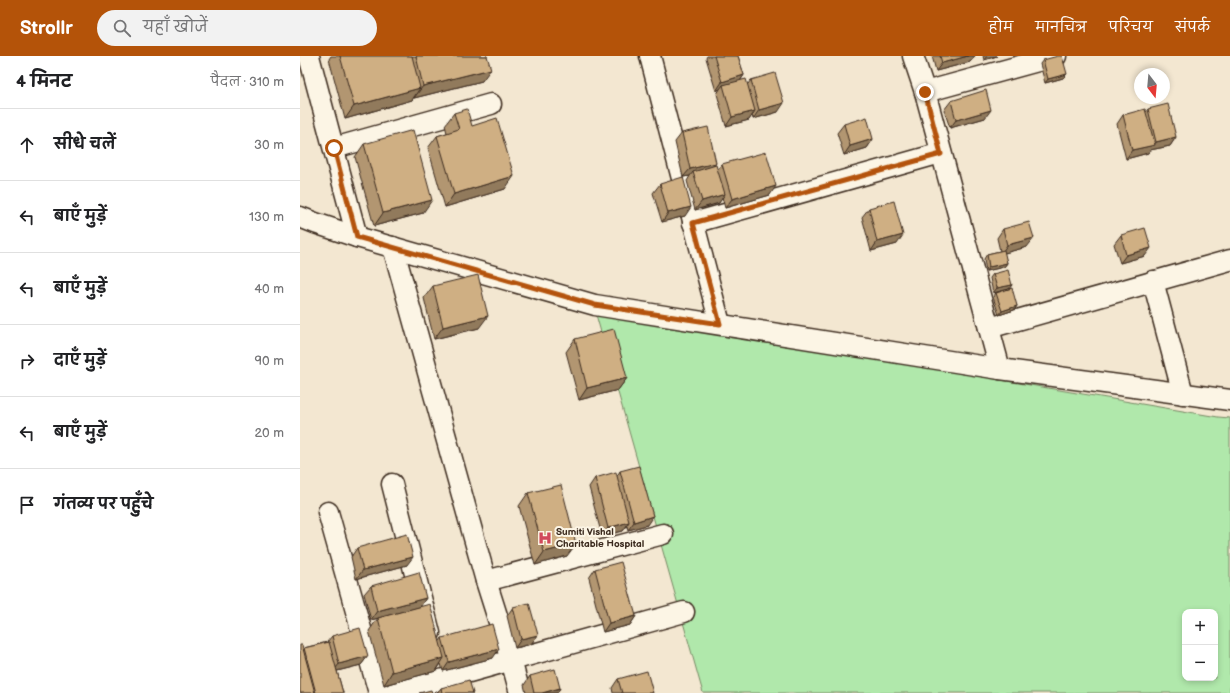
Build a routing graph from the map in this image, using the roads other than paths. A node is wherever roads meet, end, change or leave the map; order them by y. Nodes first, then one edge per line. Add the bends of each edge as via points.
1 (310, 56) edge
2 (650, 56) edge
3 (913, 56) edge
4 (1056, 56) edge
5 (1015, 61) edge
6 (925, 92) junction
7 (491, 104) dead end
8 (334, 148) junction
9 (941, 154) junction
10 (300, 217) edge
11 (693, 223) junction
12 (357, 237) junction
13 (393, 247) junction
14 (1229, 263) edge
15 (1153, 281) junction
16 (720, 324) junction
17 (989, 328) junction
18 (1000, 369) junction
19 (1183, 394) junction
20 (1230, 400) edge
21 (392, 484) dead end
22 (328, 512) dead end
23 (663, 534) dead end
24 (486, 581) junction
25 (684, 612) dead end
26 (511, 660) junction
27 (438, 665) junction
28 (379, 693) edge
29 (394, 693) edge
30 (520, 693) edge

1 - 8 street
2 - 11 street
3 - 6 street
4 - 5 street
5 - 6 street
6 - 9 street
7 - 8 street
8 - 12 street
9 - 11 street
9 - 17 street
10 - 12 street
11 - 16 street
12 - 13 street
13 - 16 street via 595,305
13 - 24 street
14 - 15 street
15 - 17 street
15 - 19 street
16 - 18 street
17 - 18 street
18 - 19 street
19 - 20 street
21 - 27 street
22 - 28 street
23 - 24 street
24 - 26 street
25 - 26 street
26 - 27 street
26 - 30 street
27 - 29 street

